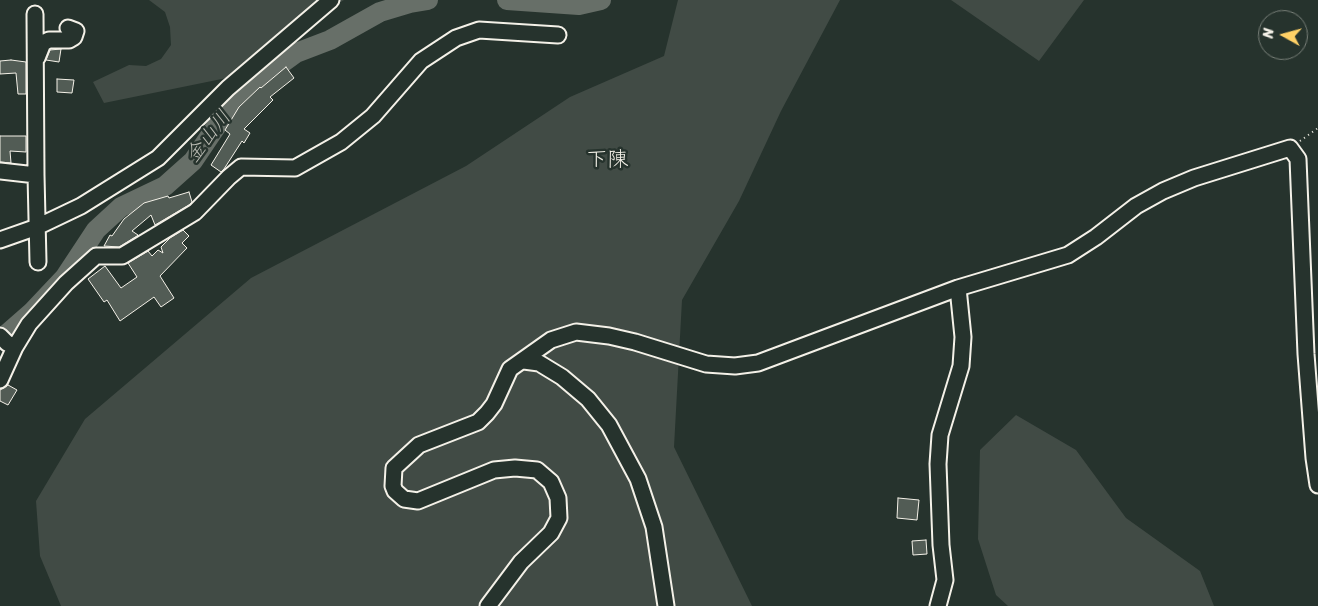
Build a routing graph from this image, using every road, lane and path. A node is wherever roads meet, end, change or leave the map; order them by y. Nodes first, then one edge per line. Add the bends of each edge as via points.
1 (331, 0) edge
2 (35, 14) dead end
3 (68, 28) dead end
4 (558, 35) dead end
5 (35, 64) junction
6 (1318, 128) edge
7 (1290, 148) junction
8 (0, 171) edge
9 (36, 175) junction
10 (37, 227) junction
11 (0, 240) edge
12 (38, 262) dead end
13 (958, 288) junction
14 (0, 336) edge
15 (15, 347) junction
16 (524, 361) junction
17 (0, 380) edge
18 (1318, 485) edge
19 (488, 606) edge
20 (666, 606) edge
21 (938, 606) edge

1 - 10 street via 228,88 158,158 81,206
2 - 5 street
3 - 5 street via 76,31 74,37 43,43
4 - 15 street via 479,30 456,38 422,61 372,116 342,142 295,168 241,167 194,212 130,252 122,256 96,256 35,317
5 - 9 street
6 - 7 path
7 - 13 street via 1163,191 1136,206 1068,255
7 - 18 street via 1298,159 1306,354
8 - 9 street
9 - 10 street
10 - 11 street
10 - 12 street
13 - 16 street via 758,363 735,366 706,364 634,342 576,332 551,340
13 - 21 street via 963,337 961,366 940,435 938,464 945,580
14 - 15 street
15 - 17 street
16 - 19 street via 510,369 494,404 478,422 419,445 394,468 393,486 404,499 411,500 501,469 537,470 551,482 558,498 558,518 551,533 521,562
16 - 20 street via 539,363 562,377 588,399 609,425 638,479 654,527

